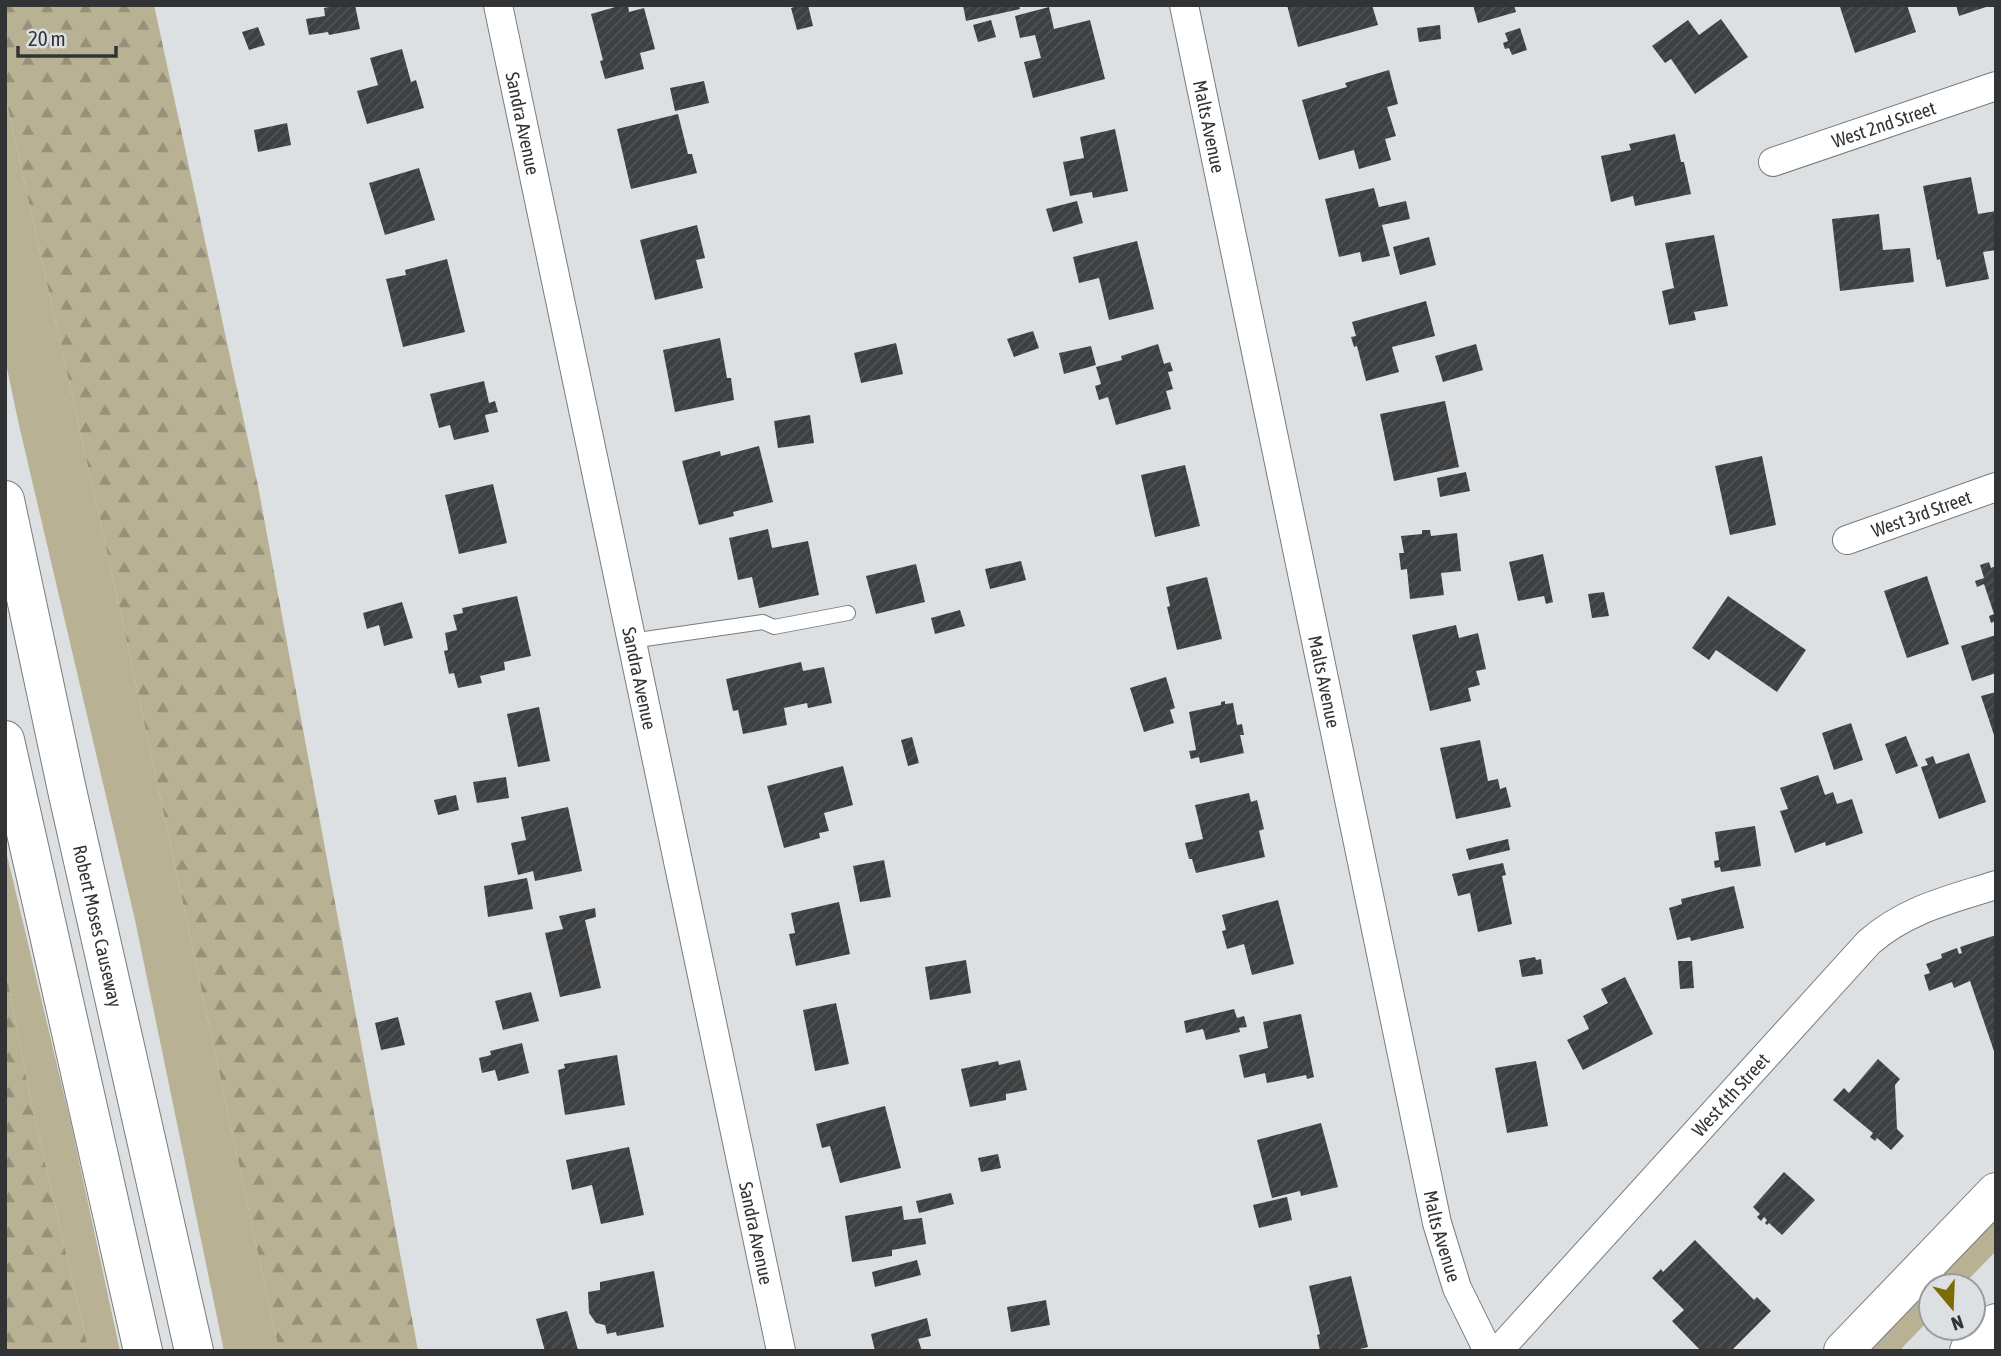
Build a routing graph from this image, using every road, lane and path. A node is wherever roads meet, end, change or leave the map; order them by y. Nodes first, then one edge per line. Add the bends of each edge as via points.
1 (498, 5) edge
2 (1184, 5) edge
3 (1996, 86) edge
4 (1773, 162) dead end
5 (1996, 487) edge
6 (5, 500) edge
7 (1847, 540) dead end
8 (848, 613) dead end
9 (631, 641) junction
10 (5, 740) edge
11 (1996, 885) edge
12 (1996, 1192) edge
13 (1996, 1323) edge
14 (143, 1351) edge
15 (194, 1351) edge
16 (781, 1351) edge
17 (1488, 1351) edge
18 (1498, 1351) edge
19 (1843, 1351) edge
20 (1969, 1351) edge

1 - 9 street, Sandra Avenue
2 - 17 street, Malts Avenue via 1437,1223 1457,1288
3 - 4 street, West 2nd Street
5 - 7 street, West 3rd Street
6 - 15 main road, Robert Moses Causeway
8 - 9 lane via 774,627 763,622
9 - 16 street, Sandra Avenue
10 - 14 main road
11 - 18 street, West 4th Street via 1918,910 1869,942
12 - 19 main road
13 - 20 main road

